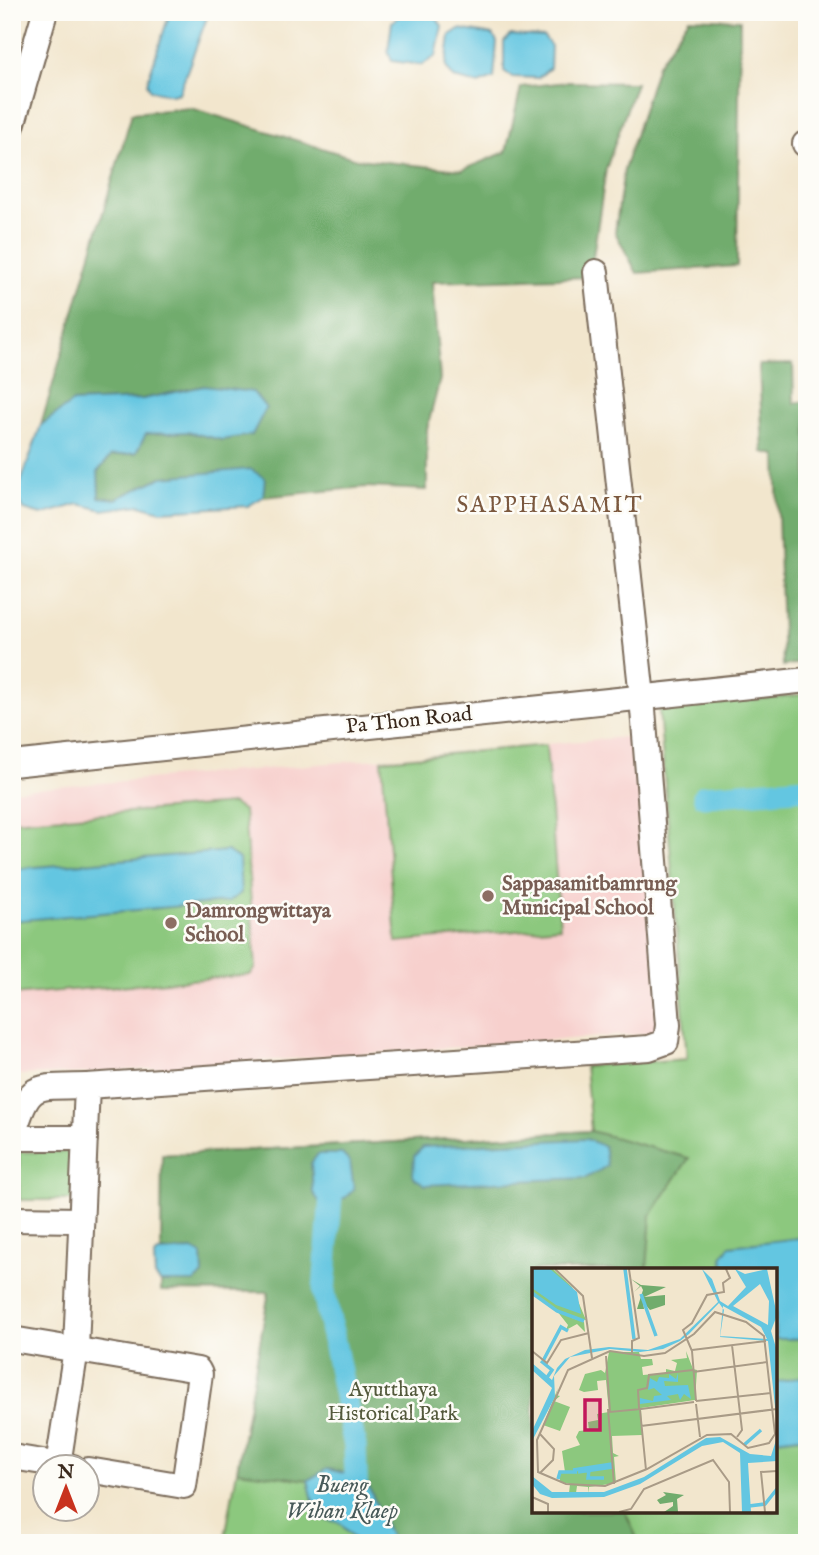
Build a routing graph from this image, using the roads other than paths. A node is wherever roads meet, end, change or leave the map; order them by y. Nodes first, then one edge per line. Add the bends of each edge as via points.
1 (45, 12) edge
2 (12, 126) edge
3 (596, 272) dead end
4 (807, 680) edge
5 (642, 696) junction
6 (12, 764) edge
7 (87, 1086) junction
8 (12, 1138) edge
9 (85, 1138) junction
10 (12, 1219) edge
11 (81, 1220) junction
12 (12, 1339) edge
13 (76, 1349) junction
14 (67, 1454) edge
15 (12, 1457) edge
16 (32, 1460) edge
17 (102, 1472) edge

1 - 2 street
3 - 5 street
4 - 5 street, Pa Thon Road
5 - 6 street, Pa Thon Road
5 - 7 street via 666,1042 635,1049
7 - 8 street via 42,1087 32,1092 24,1100
7 - 9 street
8 - 9 street
9 - 11 street
10 - 11 street
11 - 13 street
12 - 13 street
13 - 14 street
13 - 17 street via 195,1368 200,1374 184,1486
15 - 16 street

